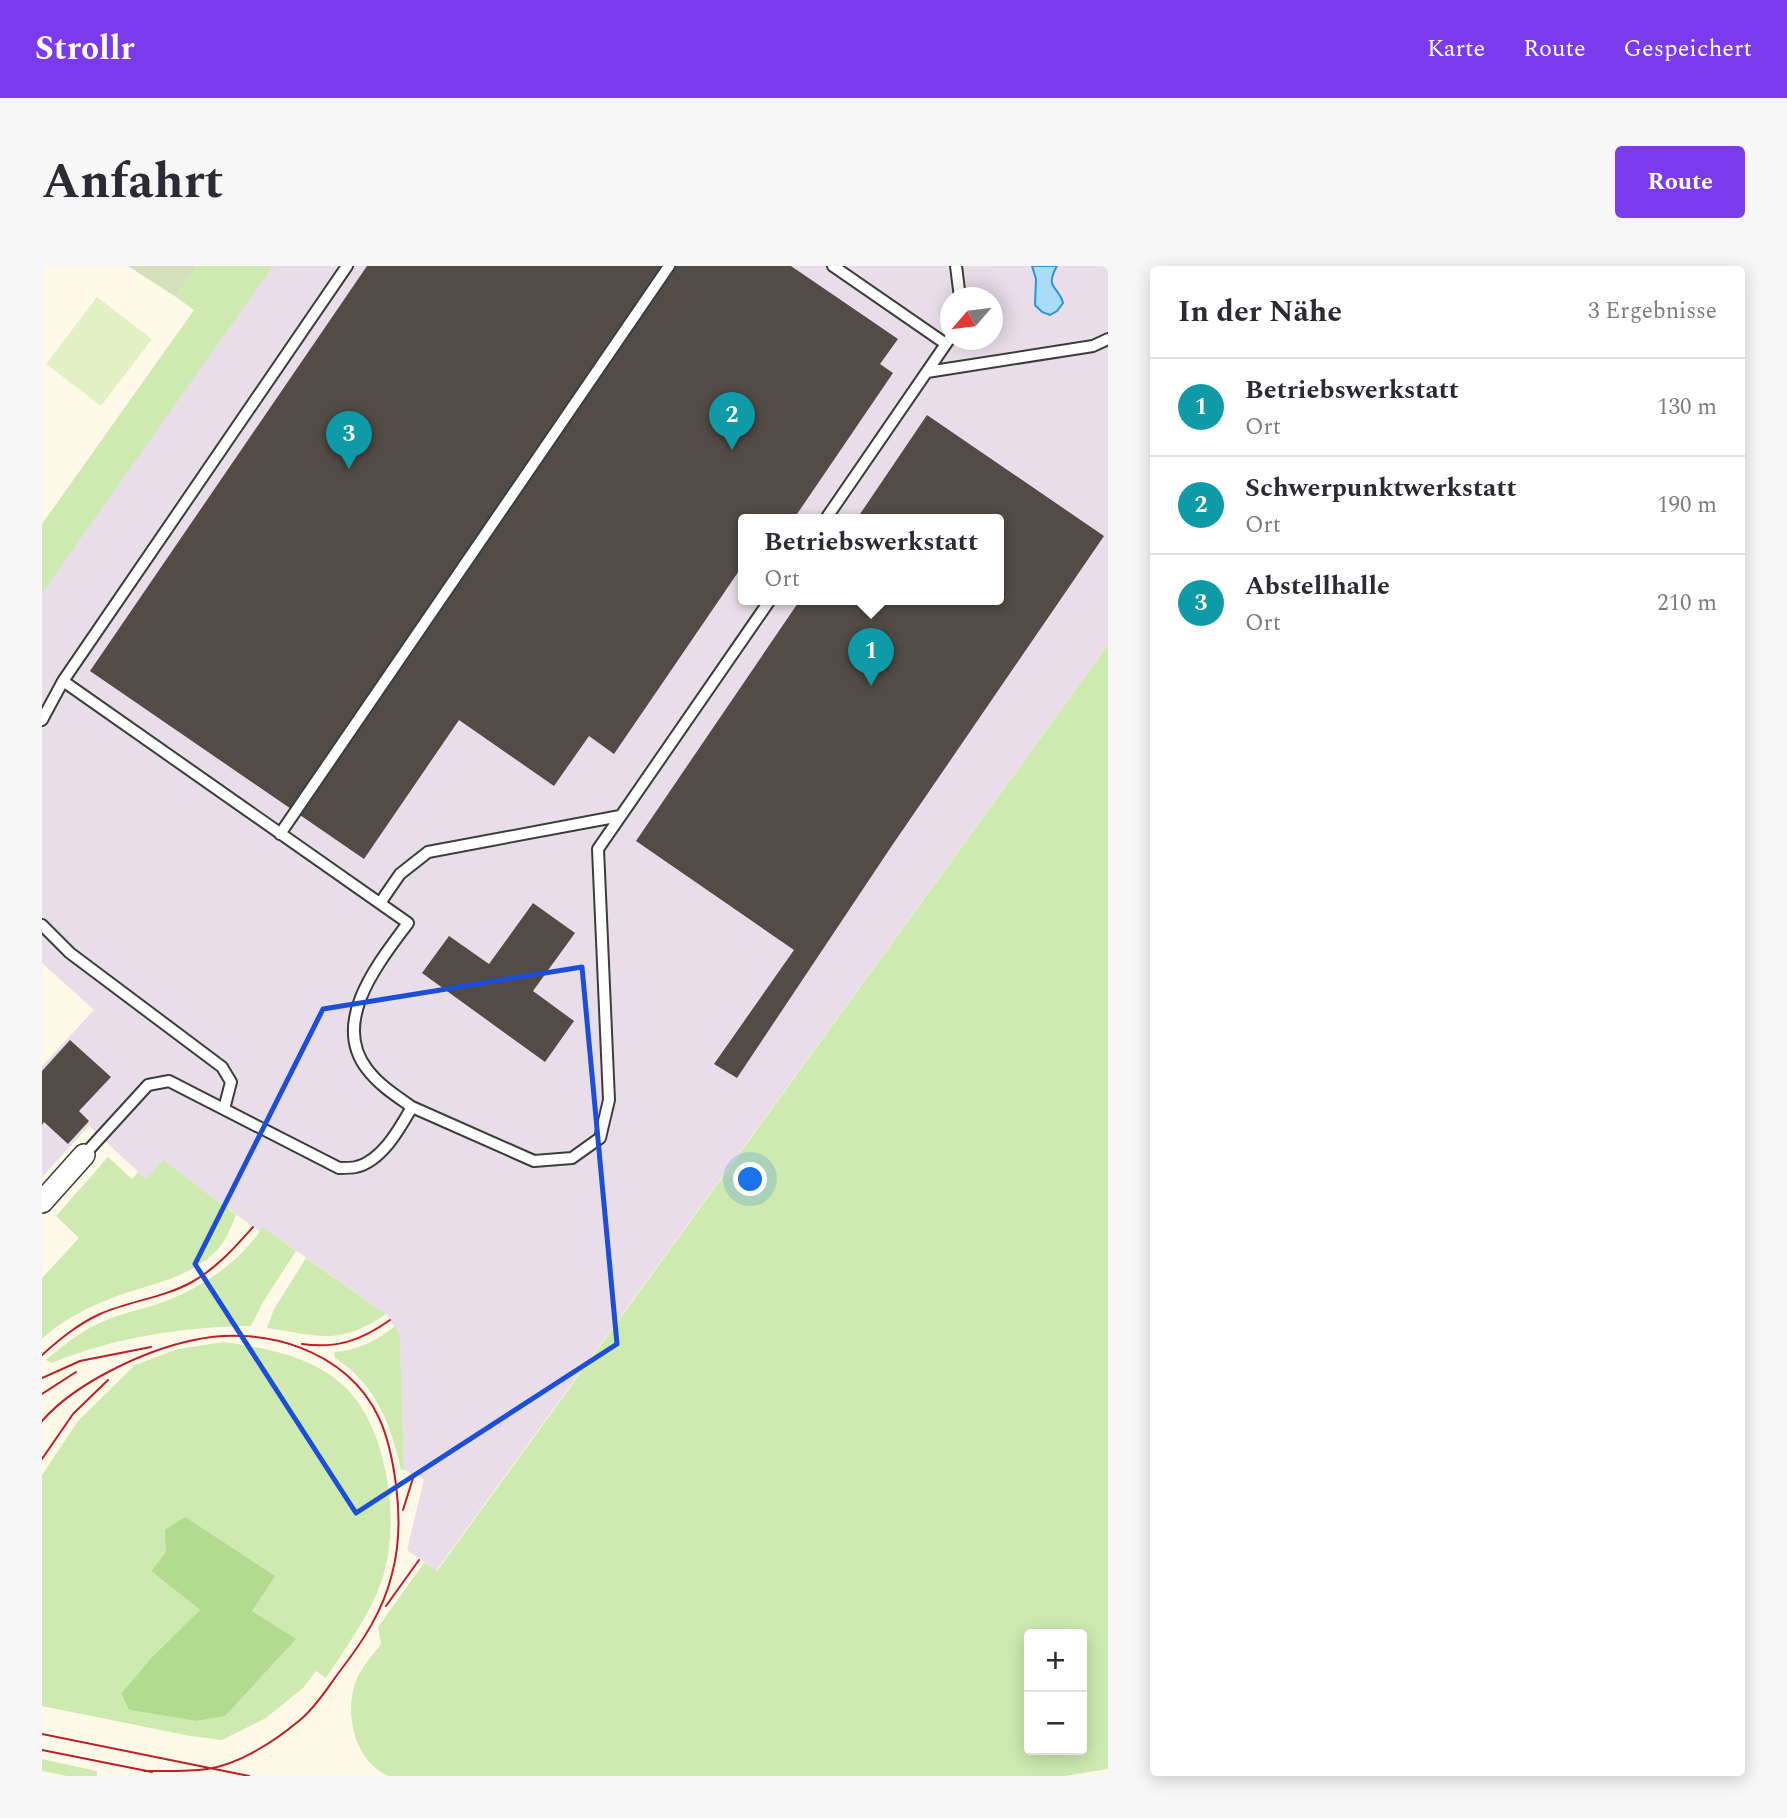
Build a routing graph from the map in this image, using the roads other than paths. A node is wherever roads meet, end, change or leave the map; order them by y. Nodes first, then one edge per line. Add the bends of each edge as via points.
1 (347, 266) edge
2 (669, 266) edge
3 (834, 266) edge
4 (956, 266) edge
5 (959, 287) edge
6 (940, 336) edge
7 (1108, 340) edge
8 (942, 350) edge
9 (927, 372) junction
10 (829, 514) edge
11 (766, 605) edge
12 (63, 681) junction
13 (42, 719) edge
14 (620, 816) junction
15 (280, 834) junction
16 (380, 903) junction
17 (42, 925) edge
18 (412, 1107) junction
19 (224, 1109) junction
20 (84, 1155) joint
21 (42, 1202) edge

1 - 12 lane
2 - 15 lane
3 - 6 lane
4 - 5 lane
7 - 9 lane
8 - 9 lane
9 - 10 lane
11 - 14 lane
12 - 13 lane
12 - 15 lane
14 - 16 lane via 428,852 400,874
14 - 18 lane via 598,849 609,1100 600,1138 572,1158 534,1161
15 - 16 lane
16 - 18 lane via 408,923 372,972 356,1009 356,1043 365,1067
17 - 19 lane via 70,953 222,1067 231,1082
18 - 19 lane via 377,1155 357,1167 340,1168
19 - 20 lane via 169,1081 148,1085
20 - 21 street

